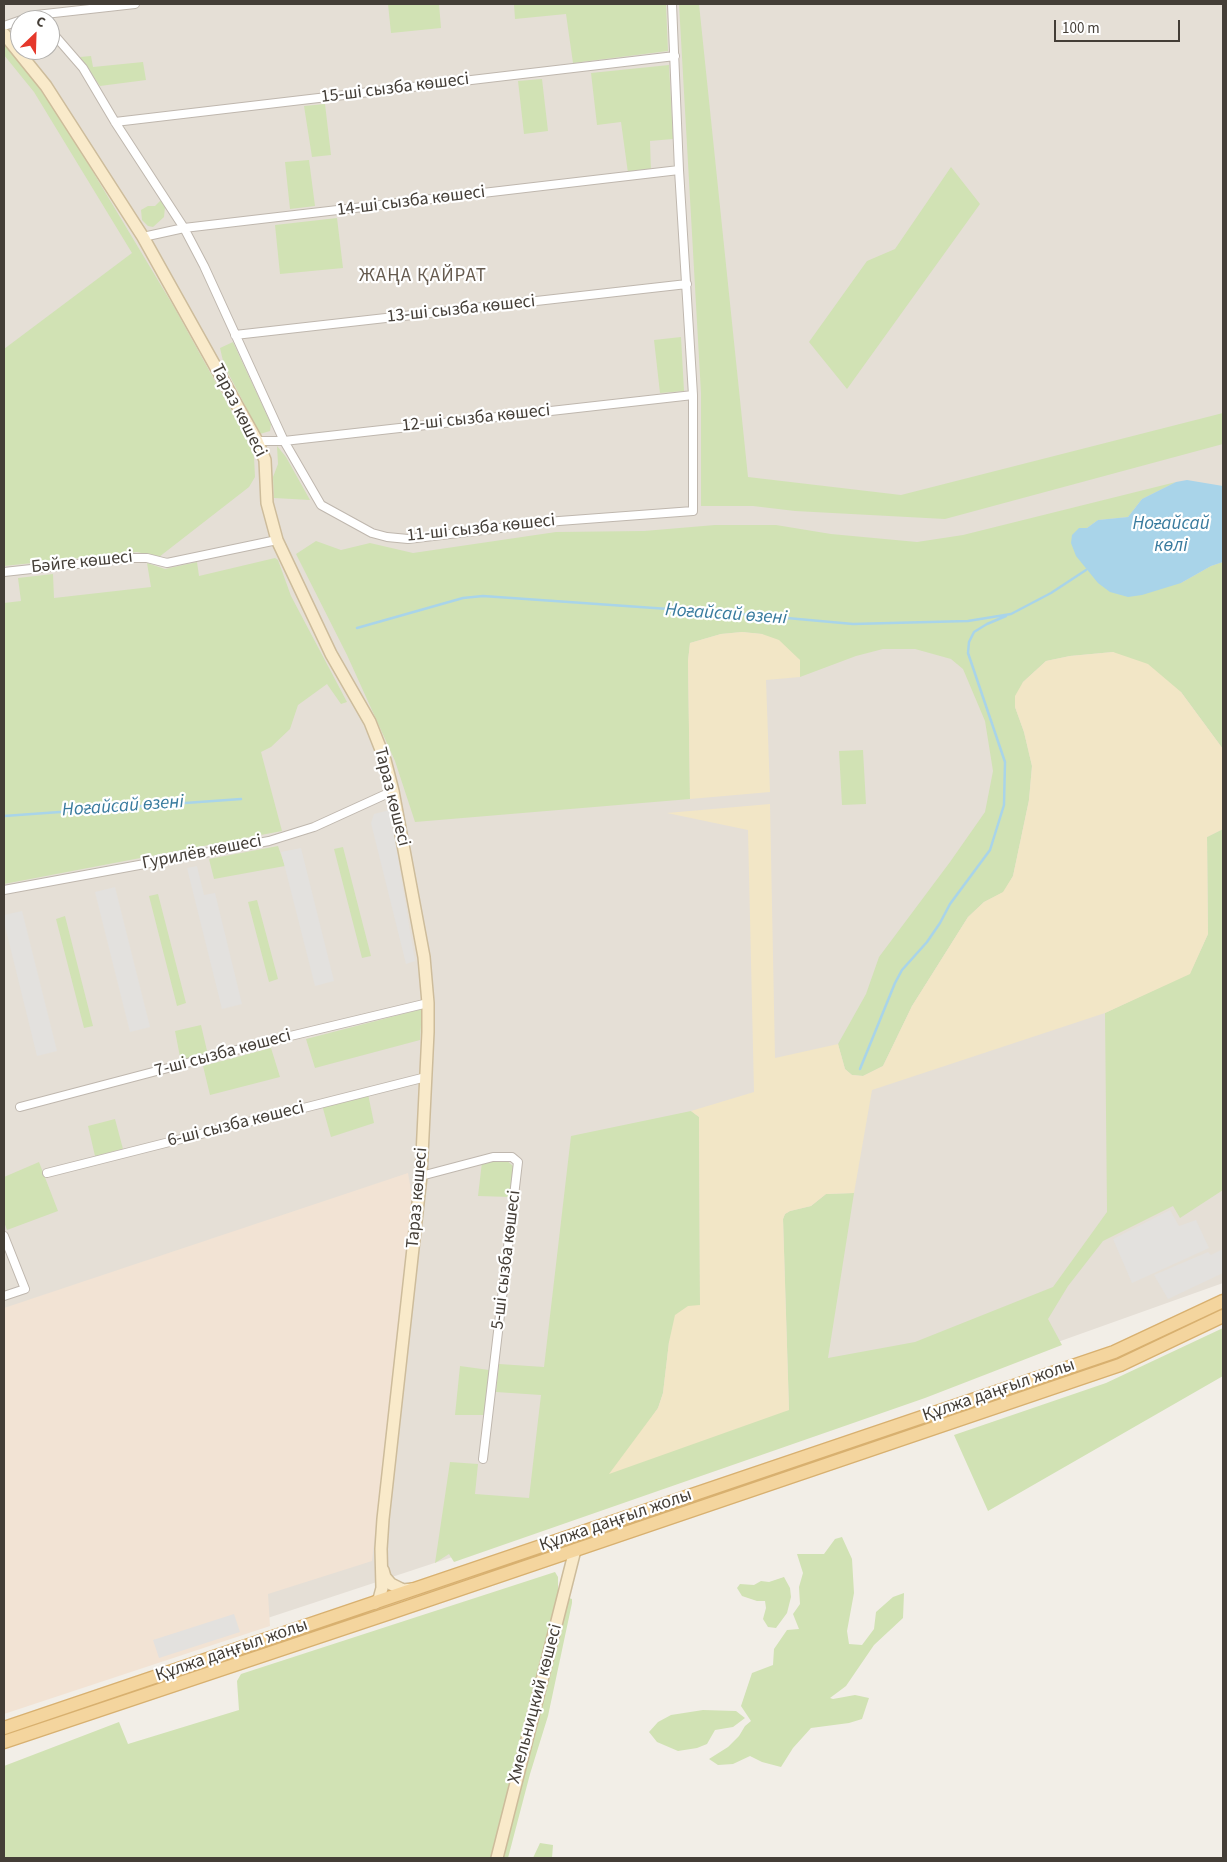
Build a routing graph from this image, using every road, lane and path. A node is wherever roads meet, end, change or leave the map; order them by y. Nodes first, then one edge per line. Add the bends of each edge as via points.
1 (135, 4) edge
2 (672, 4) edge
3 (60, 14) edge
4 (4, 34) edge
5 (60, 42) edge
6 (675, 56) junction
7 (115, 122) junction
8 (679, 170) junction
9 (184, 228) junction
10 (143, 237) junction
11 (687, 284) junction
12 (235, 335) junction
13 (694, 395) junction
14 (258, 441) junction
15 (284, 441) junction
16 (277, 540) junction
17 (4, 572) edge
18 (394, 791) junction
19 (4, 890) edge
20 (428, 1003) junction
21 (426, 1077) junction
22 (20, 1107) dead end
23 (47, 1173) dead end
24 (421, 1176) junction
25 (4, 1236) edge
26 (4, 1296) edge
27 (1223, 1301) edge
28 (1223, 1316) edge
29 (483, 1459) dead end
30 (575, 1550) junction
31 (382, 1566) junction
32 (418, 1589) junction
33 (375, 1603) junction
34 (4, 1728) edge
35 (4, 1742) edge
36 (497, 1858) edge

1 - 3 street
2 - 6 street
4 - 10 street, Тараз көшесі via 46,86
5 - 7 street, 11-ші сызба көшесі via 83,68
6 - 7 street, 15-ші сызба көшесі
6 - 8 street
7 - 9 street, 11-ші сызба көшесі
8 - 9 street, 14-ші сызба көшесі
8 - 11 street
9 - 10 street, 14-ші сызба көшесі
9 - 12 street, 11-ші сызба көшесі
10 - 14 street, Тараз көшесі
11 - 12 street, 13-ші сызба көшесі
11 - 13 street
12 - 15 street, 11-ші сызба көшесі
13 - 15 street, 12-ші сызба көшесі
13 - 15 street, 11-ші сызба көшесі via 694,511 560,521 408,540 387,537 321,505
14 - 15 street, 12-ші сызба көшесі
14 - 16 street, Тараз көшесі via 265,460 267,503
16 - 17 street, Бәйге көшесі via 167,563 132,558
16 - 18 street, Тараз көшесі via 331,654 370,722
18 - 19 street, Гурилёв көшесі via 314,827 269,841
18 - 20 street, Тараз көшесі via 422,945
20 - 21 street, Тараз көшесі
20 - 22 street, 7-ші сызба көшесі
21 - 23 street, 6-ші сызба көшесі
21 - 24 street, Тараз көшесі
24 - 29 street, 5-ші сызба көшесі via 493,1157 512,1157 518,1162
24 - 31 street, Тараз көшесі via 383,1519
25 - 26 street via 25,1289
27 - 32 main road, Құлжа даңғыл жолы via 1114,1352
28 - 30 main road, Құлжа даңғыл жолы via 1120,1365
30 - 35 main road, Құлжа даңғыл жолы
30 - 36 street, Хмельницкий көшесі
31 - 32 street via 390,1584 396,1588
31 - 33 street, Тараз көшесі via 382,1588
32 - 33 main road, Құлжа даңғыл жолы
33 - 34 main road, Құлжа даңғыл жолы

